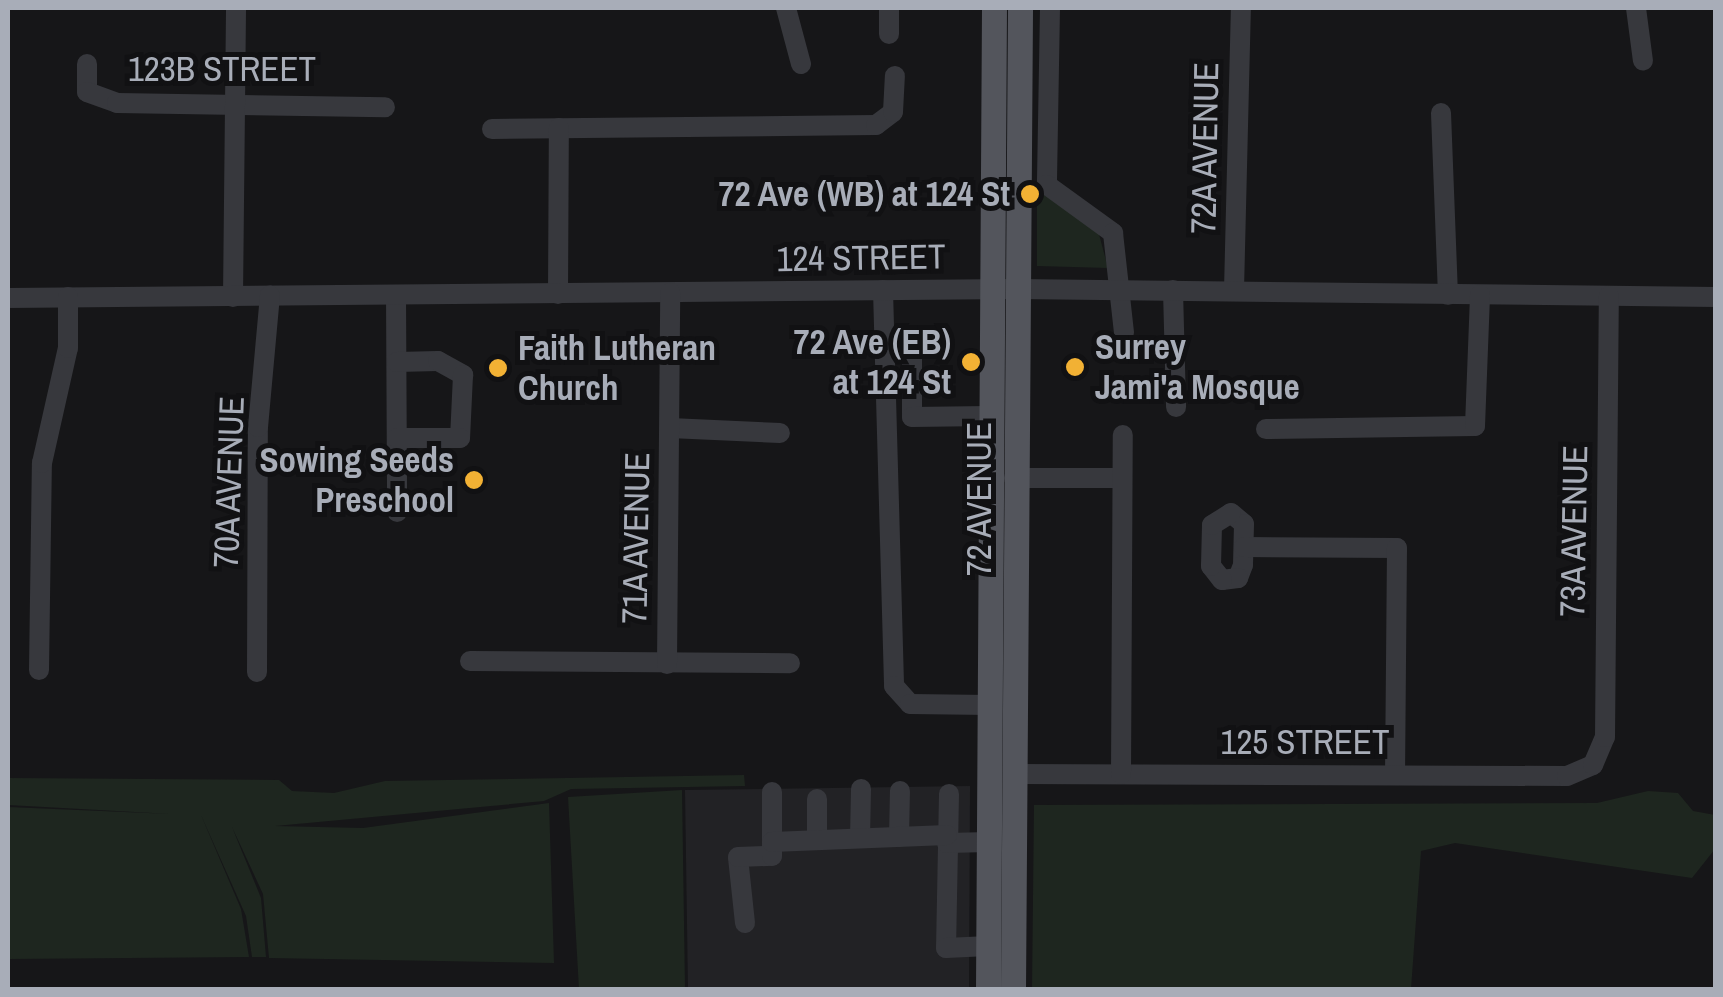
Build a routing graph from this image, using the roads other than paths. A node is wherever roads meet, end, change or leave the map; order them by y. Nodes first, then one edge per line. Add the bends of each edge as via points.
1 (236, 8) edge
2 (786, 8) edge
3 (890, 8) edge
4 (994, 8) edge
5 (1020, 8) edge
6 (1050, 8) edge
7 (1241, 8) edge
8 (1636, 8) edge
9 (889, 34) dead end
10 (1642, 61) dead end
11 (87, 64) dead end
12 (801, 64) dead end
13 (895, 76) dead end
14 (234, 102) junction
15 (385, 106) dead end
16 (1440, 113) dead end
17 (559, 128) junction
18 (492, 129) dead end
19 (1002, 289) junction
20 (1123, 289) junction
21 (883, 290) junction
22 (1173, 290) junction
23 (1234, 290) junction
24 (670, 292) junction
25 (558, 294) junction
26 (1448, 294) junction
27 (396, 295) junction
28 (1480, 295) junction
29 (232, 296) junction
30 (270, 296) junction
31 (1609, 296) junction
32 (1716, 296) edge
33 (68, 297) junction
34 (8, 298) edge
35 (1124, 332) dead end
36 (884, 342) junction
37 (396, 362) junction
38 (1176, 407) dead end
39 (988, 416) junction
40 (670, 428) junction
41 (1266, 429) dead end
42 (780, 434) dead end
43 (1123, 436) dead end
44 (397, 438) junction
45 (1014, 478) junction
46 (1122, 478) junction
47 (397, 512) dead end
48 (1244, 547) dead end
49 (470, 662) dead end
50 (790, 663) dead end
51 (667, 664) junction
52 (39, 670) dead end
53 (257, 672) dead end
54 (989, 705) junction
55 (1593, 765) joint
56 (1014, 774) junction
57 (1121, 774) junction
58 (1395, 775) junction
59 (861, 790) dead end
60 (900, 791) dead end
61 (772, 792) dead end
62 (949, 794) dead end
63 (817, 799) dead end
64 (899, 836) junction
65 (860, 838) junction
66 (947, 839) junction
67 (818, 840) junction
68 (772, 842) junction
69 (989, 842) junction
70 (745, 923) dead end
71 (988, 946) junction
72 (988, 990) edge
73 (1012, 990) edge

1 - 14 street
2 - 12 street
3 - 9 street
4 - 19 main road, 72 AVENUE
5 - 19 main road, 72 AVENUE
6 - 20 street via 1047,186 1107,224
7 - 23 street, 72A AVENUE
8 - 10 street
11 - 14 street, 123B STREET via 87,92 117,103
13 - 17 street via 892,112 876,125
14 - 15 street, 123B STREET
14 - 29 street
16 - 26 street
17 - 18 street
17 - 25 street
19 - 20 street, 124 STREET
19 - 21 street, 124 STREET
19 - 39 main road, 72 AVENUE
19 - 45 main road, 72 AVENUE
20 - 22 street, 124 STREET
20 - 35 street
21 - 24 street, 124 STREET
21 - 36 street
22 - 23 street, 124 STREET
22 - 38 street
23 - 26 street, 124 STREET
24 - 25 street, 124 STREET
24 - 40 street, 71A AVENUE
25 - 27 street, 124 STREET
26 - 28 street, 124 STREET
27 - 30 street, 124 STREET
27 - 37 street
28 - 31 street, 124 STREET
28 - 41 street via 1475,426
29 - 30 street, 124 STREET
29 - 33 street, 124 STREET
30 - 53 street, 70A AVENUE via 258,427
31 - 32 street, 124 STREET
31 - 55 street, 73A AVENUE via 1604,737
33 - 34 street, 124 STREET
33 - 52 street via 68,348 42,463
36 - 39 street via 912,342 912,417
36 - 54 street via 894,686 910,704
37 - 44 street
37 - 44 street via 438,361 463,376 460,438
39 - 54 main road, 72 AVENUE
40 - 42 street
40 - 51 street, 71A AVENUE
43 - 46 street
44 - 47 street
45 - 46 street
45 - 56 main road, 72 AVENUE
46 - 57 street
48 - 58 street via 1396,548
49 - 51 street
50 - 51 street
54 - 69 main road, 72 AVENUE
55 - 58 street, 125 STREET via 1567,776
56 - 57 street, 125 STREET
56 - 73 main road, 72 AVENUE
57 - 58 street, 125 STREET
59 - 65 street
60 - 64 street
61 - 68 street
62 - 66 street
63 - 67 street
64 - 65 street
64 - 66 street
65 - 67 street
66 - 69 street
66 - 71 street via 946,948
67 - 68 street
68 - 70 street via 772,856 738,858
69 - 71 main road, 72 AVENUE
71 - 72 main road, 72 AVENUE

